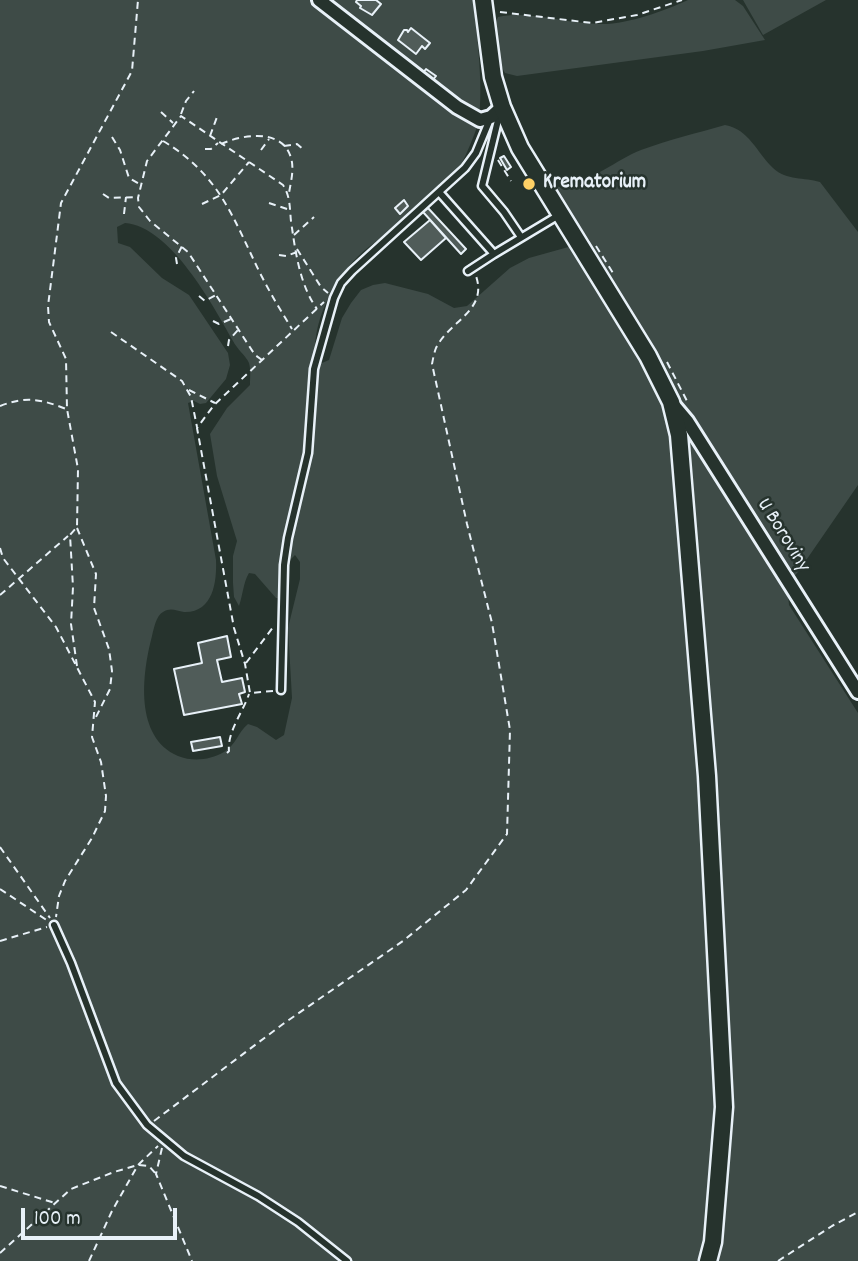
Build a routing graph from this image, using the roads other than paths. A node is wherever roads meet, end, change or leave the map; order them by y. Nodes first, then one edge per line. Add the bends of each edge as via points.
1 (319, 0) edge
2 (484, 6) edge
3 (496, 112) junction
4 (439, 192) junction
5 (561, 214) junction
6 (521, 237) junction
7 (494, 254) junction
8 (471, 270) road end
9 (671, 402) junction
10 (281, 690) road end
11 (858, 692) edge
12 (54, 925) road end
13 (347, 1261) edge
14 (708, 1261) edge

1 - 3 street via 457,107 480,120
2 - 3 street
3 - 4 lane via 476,153
3 - 5 street
3 - 6 lane via 482,186
4 - 7 lane
4 - 10 lane via 352,271 334,298 314,369 308,453 284,565
5 - 6 lane
5 - 9 street
6 - 7 lane
7 - 8 lane
9 - 11 street, U Boroviny
9 - 14 street via 681,457 707,776 724,1107
12 - 13 lane via 116,1083 147,1125 184,1156 258,1196

